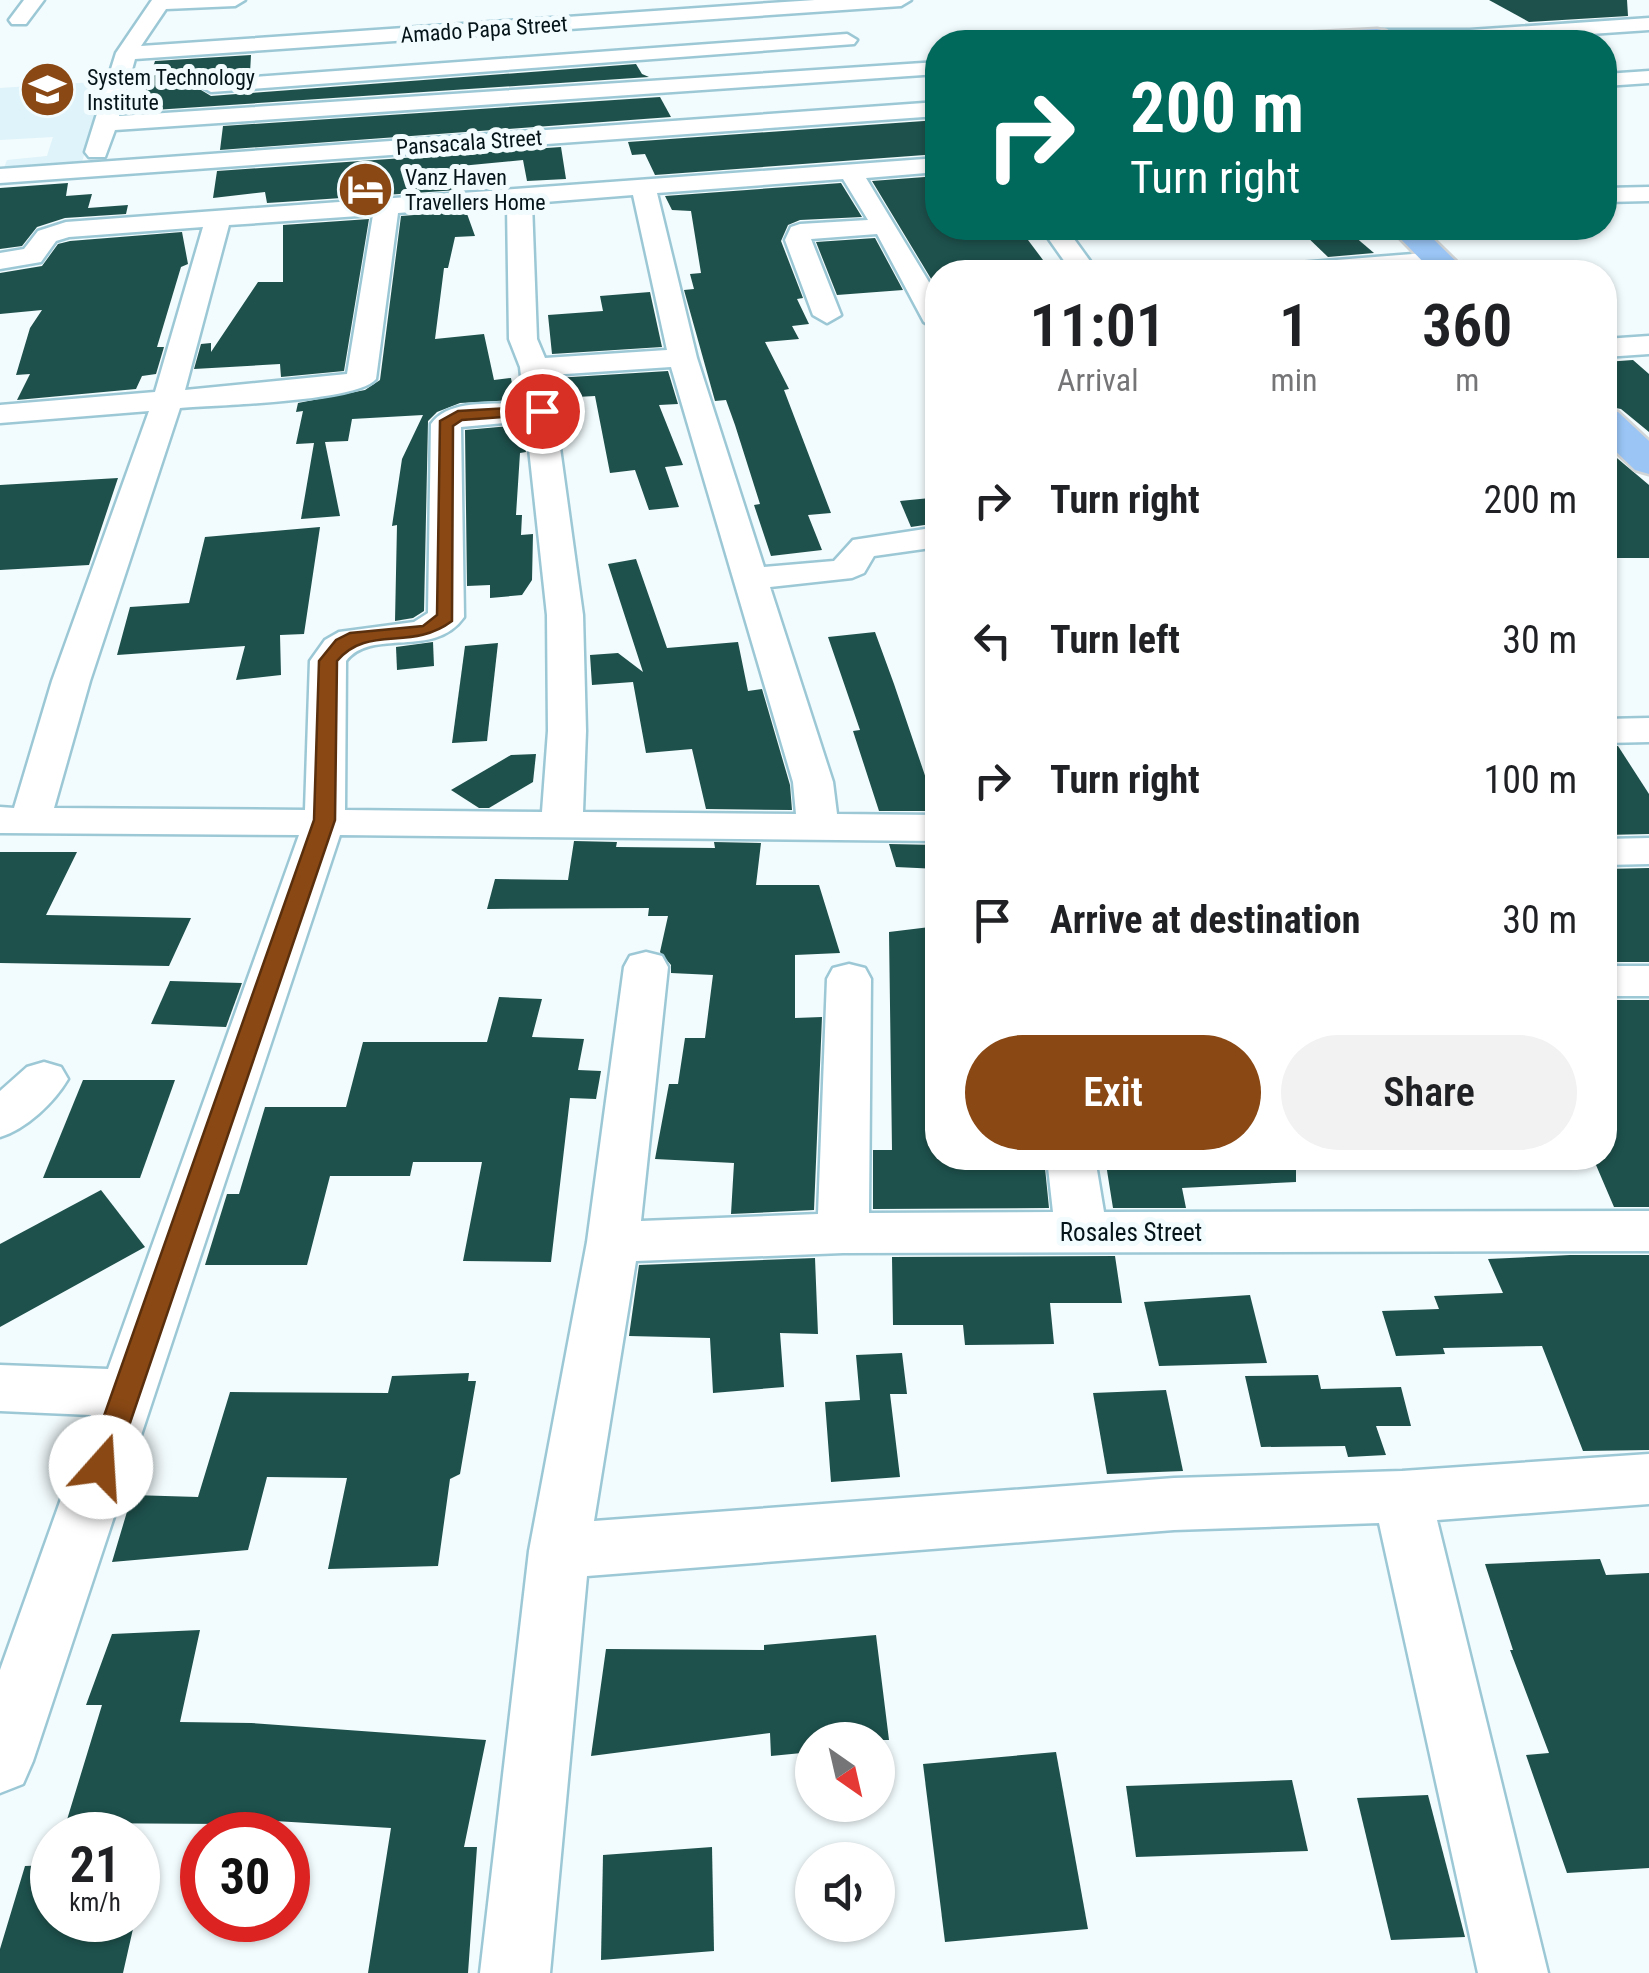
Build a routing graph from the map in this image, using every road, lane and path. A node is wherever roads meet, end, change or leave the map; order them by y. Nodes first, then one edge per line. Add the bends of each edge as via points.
1 (34, 0) edge
2 (235, 0) edge
3 (901, 0) edge
4 (161, 2) edge
5 (824, 6) junction
6 (1342, 9) dead end
7 (1415, 16) dead end
8 (19, 20) dead end
9 (1649, 24) edge
10 (1370, 30) edge
11 (1431, 30) edge
12 (1560, 30) edge
13 (847, 40) junction
14 (126, 53) junction
15 (925, 69) edge
16 (865, 74) junction
17 (1649, 77) edge
18 (1617, 79) edge
19 (192, 87) dead end
20 (925, 110) edge
21 (104, 124) junction
22 (925, 167) edge
23 (93, 169) junction
24 (850, 172) junction
25 (0, 176) edge
26 (643, 187) junction
27 (1649, 194) edge
28 (1617, 195) edge
29 (519, 196) junction
30 (388, 206) junction
31 (218, 218) junction
32 (885, 226) junction
33 (1417, 240) edge
34 (11, 260) edge
35 (1438, 260) edge
36 (925, 298) edge
37 (827, 315) dead end
38 (1649, 346) edge
39 (1617, 347) edge
40 (683, 358) junction
41 (538, 389) junction
42 (168, 400) junction
43 (0, 414) edge
44 (1617, 435) edge
45 (1649, 462) edge
46 (925, 539) edge
47 (750, 578) junction
48 (1649, 730) edge
49 (1617, 731) edge
50 (15, 820) edge
51 (325, 820) junction
52 (562, 822) junction
53 (818, 827) junction
54 (925, 828) edge
55 (1617, 852) edge
56 (1649, 852) edge
57 (646, 967) dead end
58 (850, 979) dead end
59 (1617, 982) edge
60 (1649, 982) edge
61 (44, 1078) dead end
62 (0, 1119) edge
63 (1073, 1170) edge
64 (1649, 1231) edge
65 (1081, 1232) junction
66 (843, 1233) junction
67 (613, 1242) junction
68 (0, 1388) edge
69 (126, 1394) junction
70 (1649, 1479) edge
71 (1402, 1497) junction
72 (559, 1550) junction
73 (0, 1761) edge
74 (515, 1973) edge
75 (1514, 1973) edge

1 - 8 street
2 - 4 street
3 - 5 street, Amado Papa Street
4 - 14 street
5 - 13 street
5 - 14 street, Amado Papa Street
6 - 10 main road
7 - 11 street
9 - 12 street
13 - 16 street
13 - 19 street
14 - 21 street via 122,92
15 - 16 street
16 - 21 street
17 - 18 street
20 - 23 street, Pansacala Street
21 - 23 street
22 - 24 street
23 - 25 street, Pansacala Street
24 - 26 street
24 - 32 street
26 - 29 street
26 - 40 street
27 - 28 street
29 - 30 street
29 - 41 street via 523,339
30 - 31 street
30 - 42 street via 360,379 343,386
31 - 34 street via 55,232 37,252
31 - 42 street
32 - 36 street
32 - 37 street via 800,232
33 - 35 main road
38 - 39 street
40 - 41 street
40 - 47 street
41 - 51 street via 446,424 446,617 428,630 357,637 328,661
41 - 52 street via 565,615
42 - 43 street
42 - 50 street via 71,681 42,789
44 - 45 main road
46 - 47 street via 865,547 840,571
47 - 53 street via 813,782
48 - 49 street
50 - 51 street
51 - 52 street
51 - 69 street
52 - 53 street
53 - 54 street
55 - 56 street
57 - 67 street
58 - 66 street
59 - 60 street
61 - 62 street
63 - 65 street
64 - 65 street, Rosales Street
65 - 66 street, Rosales Street
66 - 67 street, Rosales Street
67 - 72 street
68 - 69 street
69 - 73 street
70 - 71 street
71 - 72 street via 1174,1504
71 - 75 street
72 - 74 street

